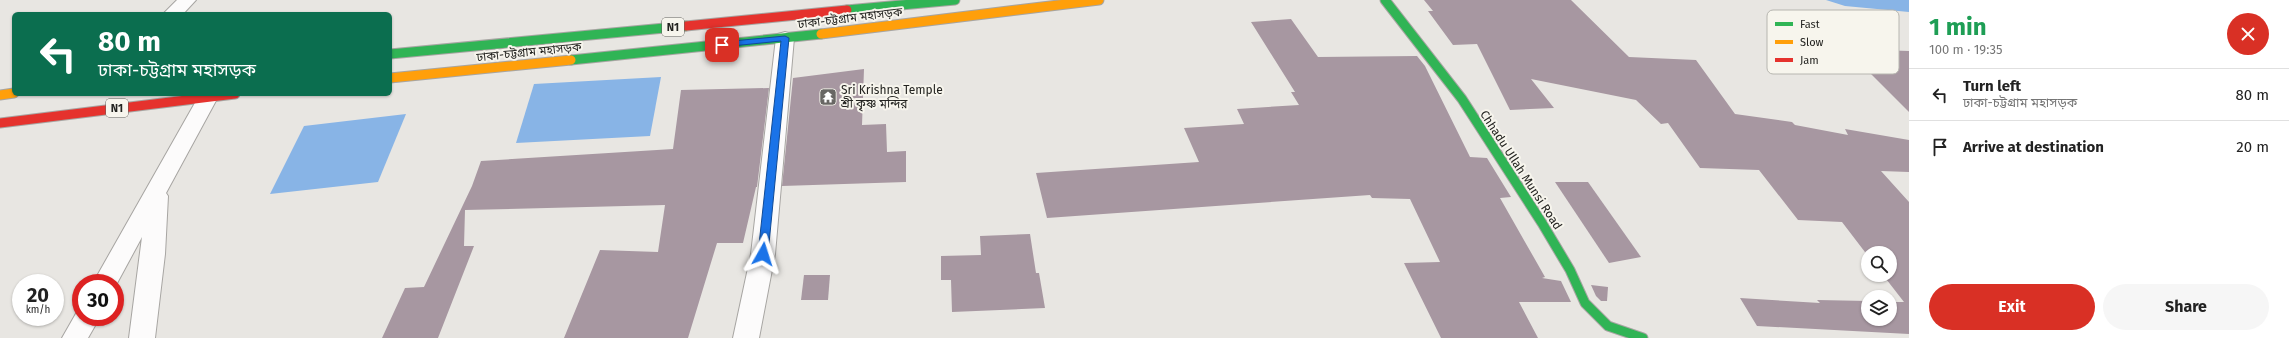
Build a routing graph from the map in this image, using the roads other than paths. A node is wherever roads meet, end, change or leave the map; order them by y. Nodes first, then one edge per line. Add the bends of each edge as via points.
1 (187, 0) edge
2 (955, 0) edge
3 (1099, 0) edge
4 (1386, 0) edge
5 (174, 12) edge
6 (785, 38) junction
7 (392, 54) edge
8 (392, 78) edge
9 (12, 93) edge
10 (0, 95) edge
11 (217, 96) edge
12 (208, 97) junction
13 (0, 123) edge
14 (157, 188) junction
15 (111, 274) edge
16 (82, 326) edge
17 (75, 338) edge
18 (142, 338) edge
19 (746, 338) edge
20 (1643, 338) edge

1 - 5 street
2 - 7 main road, ঢাকা-চট্টগ্রাম মহাসড়ক / N1
3 - 6 main road, ঢাকা-চট্টগ্রাম মহাসড়ক / N1
4 - 20 main road, Chhadu Ullah Munsi Road via 1462,99 1542,223 1570,270 1585,303 1608,326
6 - 8 main road, ঢাকা-চট্টগ্রাম মহাসড়ক / N1
6 - 19 street via 763,254
9 - 10 main road
11 - 12 main road, N1
12 - 13 main road, N1
12 - 14 street
14 - 15 street
14 - 18 street via 153,254
16 - 17 street

